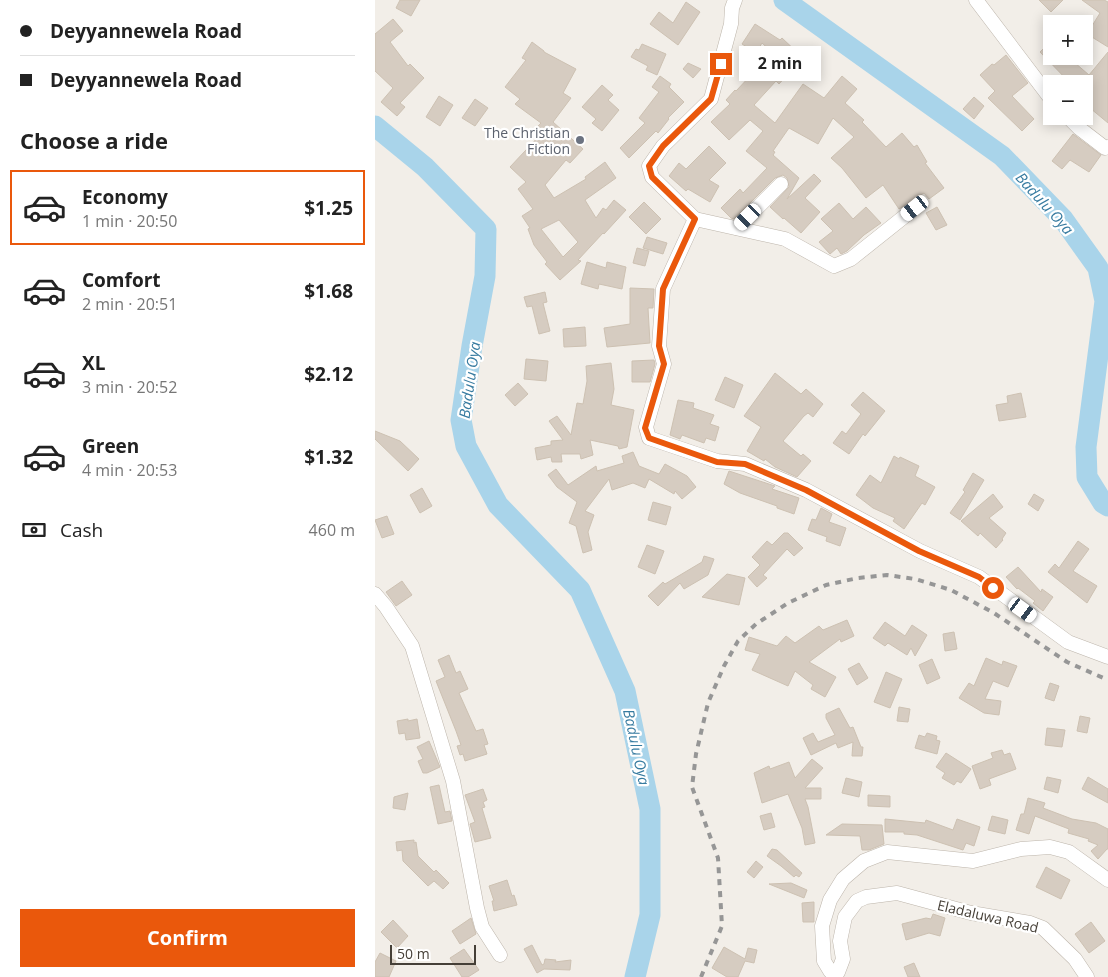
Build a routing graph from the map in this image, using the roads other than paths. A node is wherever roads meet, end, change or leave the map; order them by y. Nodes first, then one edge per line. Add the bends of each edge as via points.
1 (735, 0) edge
2 (976, 0) edge
3 (1043, 88) edge
4 (1076, 125) edge
5 (1108, 147) edge
6 (781, 184) dead end
7 (915, 208) dead end
8 (695, 219) junction
9 (737, 228) junction
10 (375, 594) edge
11 (1108, 657) edge
12 (1108, 880) edge
13 (500, 955) dead end
14 (831, 974) edge
15 (1087, 977) edge

1 - 8 street via 711,99 663,146 649,166 652,177
2 - 3 street
4 - 5 street via 1105,148
6 - 9 street
7 - 9 street via 851,259 834,266 785,239
8 - 9 street
8 - 11 street via 663,289 659,346 664,364 645,428 649,438 717,462 745,464 806,490 919,551 979,577 1068,642
10 - 13 street via 412,646 453,781 482,927
12 - 14 street, Eladaluwa Road via 1069,852 1050,847 1021,849 973,861 887,852 864,861 843,880 830,900 822,926 824,961
14 - 15 street, Eladaluwa Road via 838,972 843,959 840,941 845,916 857,901 897,893 1043,928 1075,959

